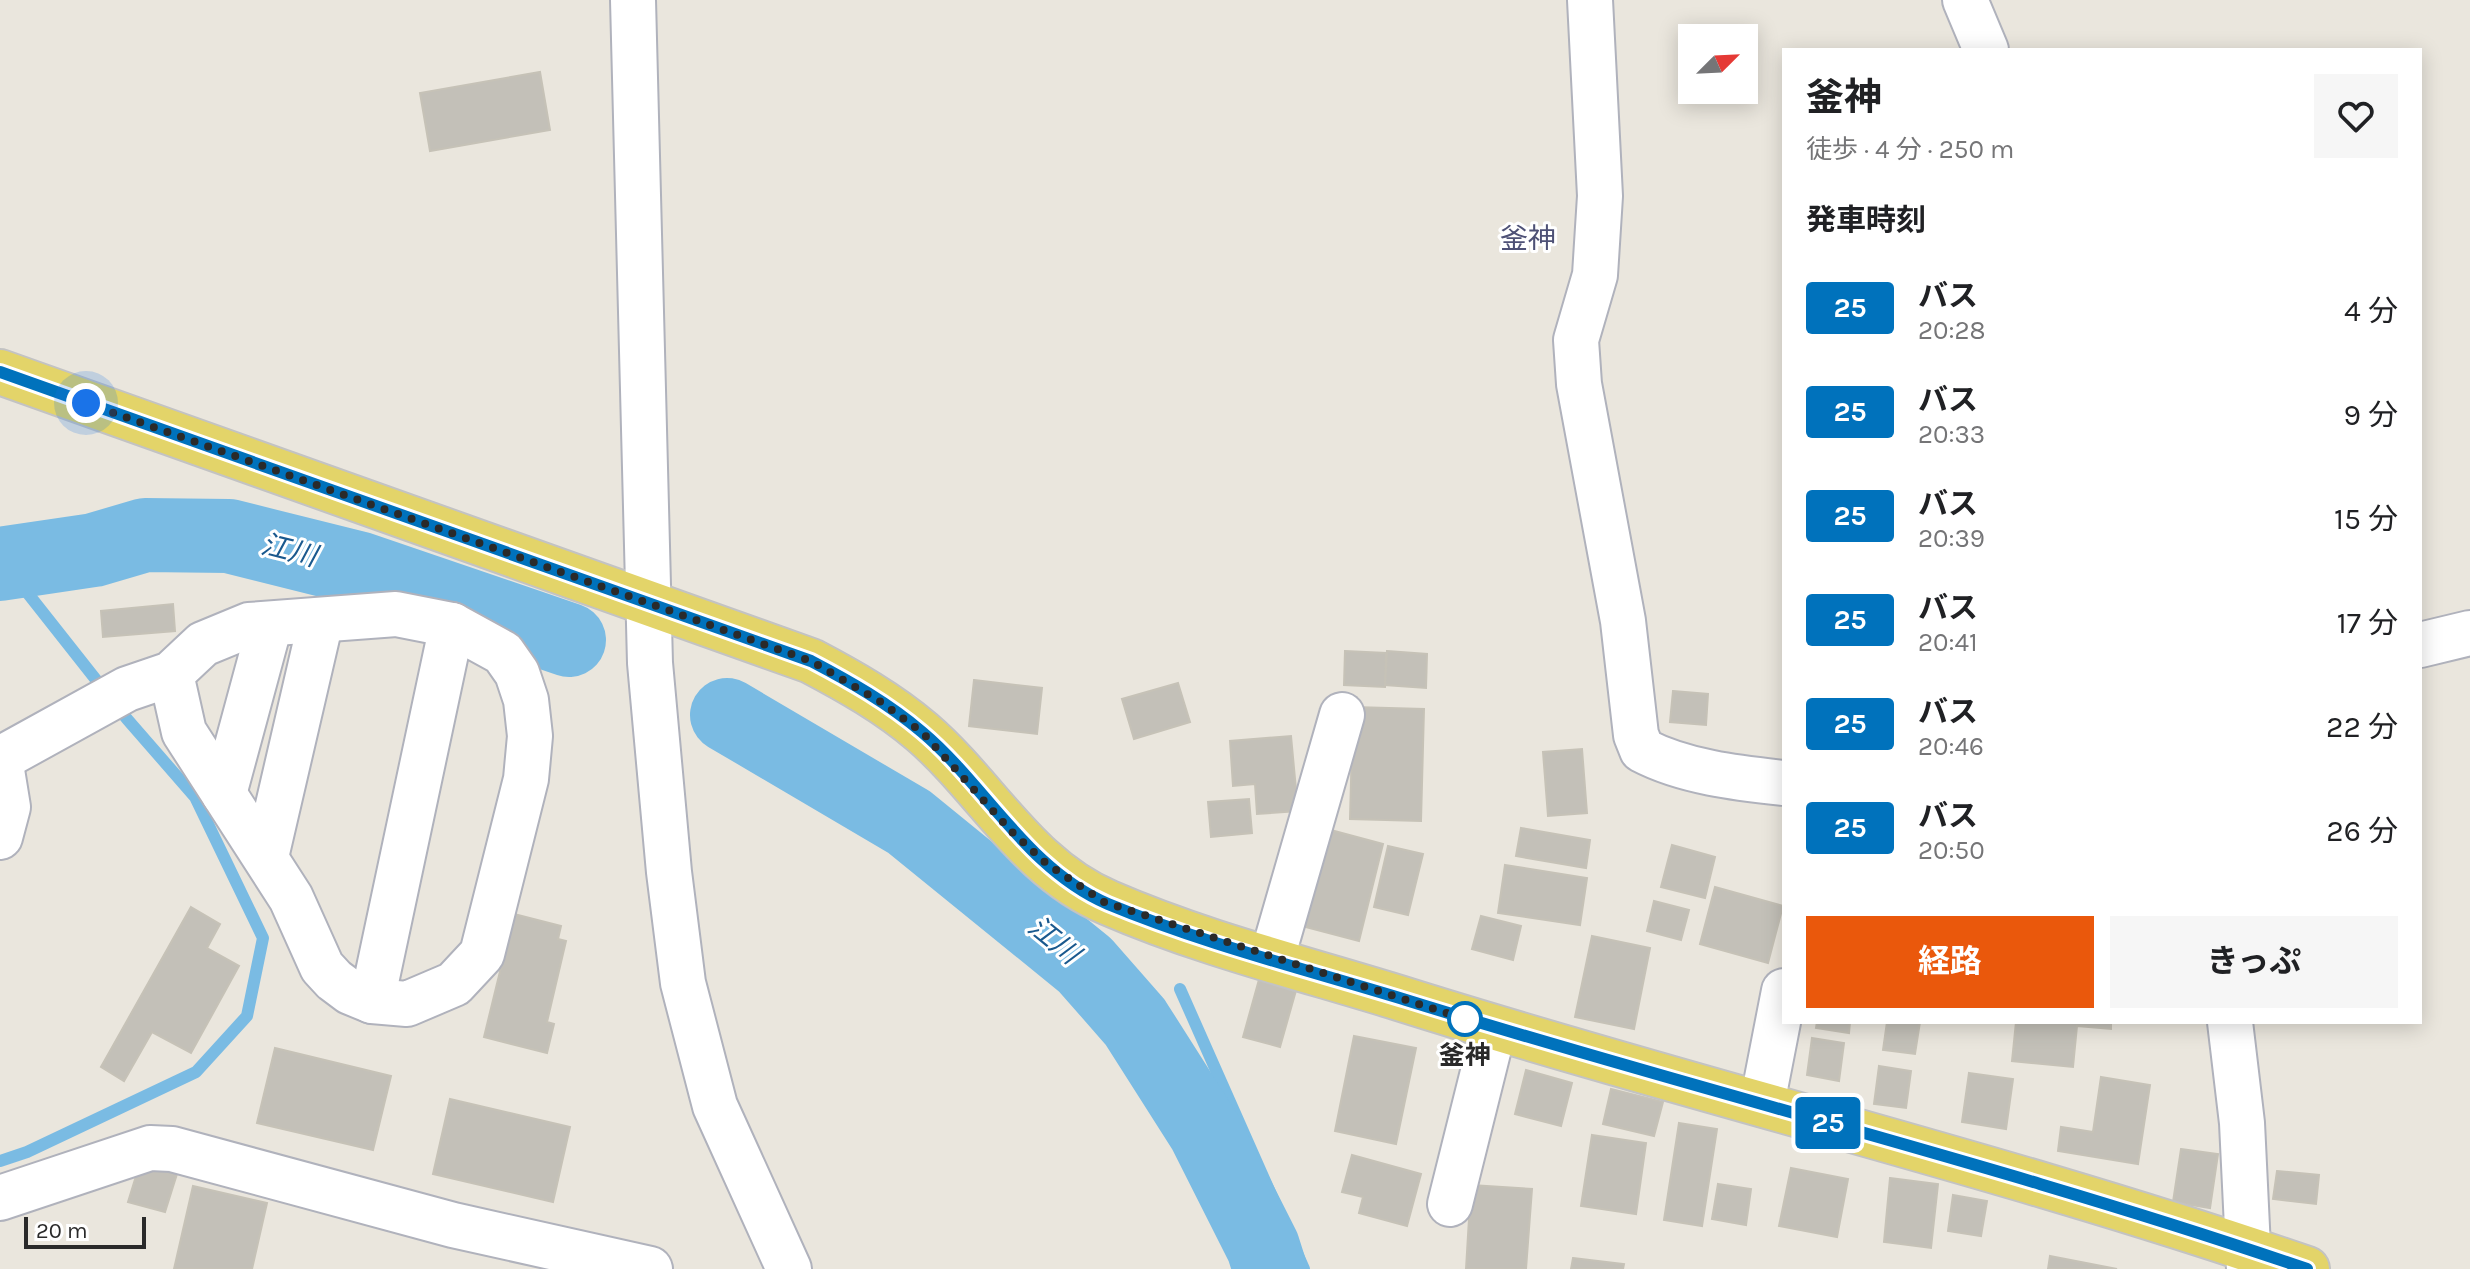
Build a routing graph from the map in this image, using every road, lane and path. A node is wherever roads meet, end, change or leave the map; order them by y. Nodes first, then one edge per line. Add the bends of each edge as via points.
1 (633, 0) edge
2 (1590, 0) edge
3 (1965, 0) edge
4 (1985, 48) edge
5 (0, 372) edge
6 (648, 601) junction
7 (321, 620) junction
8 (270, 624) junction
9 (452, 625) junction
10 (2470, 633) edge
11 (2422, 645) edge
12 (171, 674) junction
13 (1342, 715) dead end
14 (0, 758) edge
15 (1782, 783) edge
16 (224, 794) junction
17 (0, 837) edge
18 (266, 857) junction
19 (1272, 958) junction
20 (372, 1001) junction
21 (1782, 1001) edge
22 (2230, 1024) edge
23 (1494, 1028) junction
24 (1762, 1104) junction
25 (0, 1198) edge
26 (1450, 1204) dead end
27 (2248, 1259) edge
28 (650, 1269) edge
29 (789, 1269) edge
30 (2307, 1269) edge

1 - 6 street
2 - 15 street via 1600,196 1595,275 1576,340 1579,384 1623,621 1636,735 1642,750 1656,757 1732,777
3 - 4 street
5 - 6 main road
6 - 19 main road via 811,661 881,702 923,733 1047,864 1104,902
6 - 29 street via 657,748 683,983 715,1106
7 - 8 street
7 - 9 street via 396,614
7 - 18 street
8 - 12 street via 249,625 203,644
8 - 16 street
9 - 20 street
9 - 20 street via 503,653 517,673 530,736 526,779 482,954 454,984 425,999 407,1004
10 - 11 street
12 - 14 street via 127,689
12 - 16 street via 184,732
13 - 19 street
14 - 17 street via 8,807
16 - 18 street
18 - 20 street via 303,920 322,967 350,992
19 - 23 main road
21 - 24 street
22 - 27 street via 2242,1123
23 - 24 main road
23 - 26 street
24 - 27 main road
25 - 28 street via 150,1148 172,1149 453,1225
27 - 30 main road

